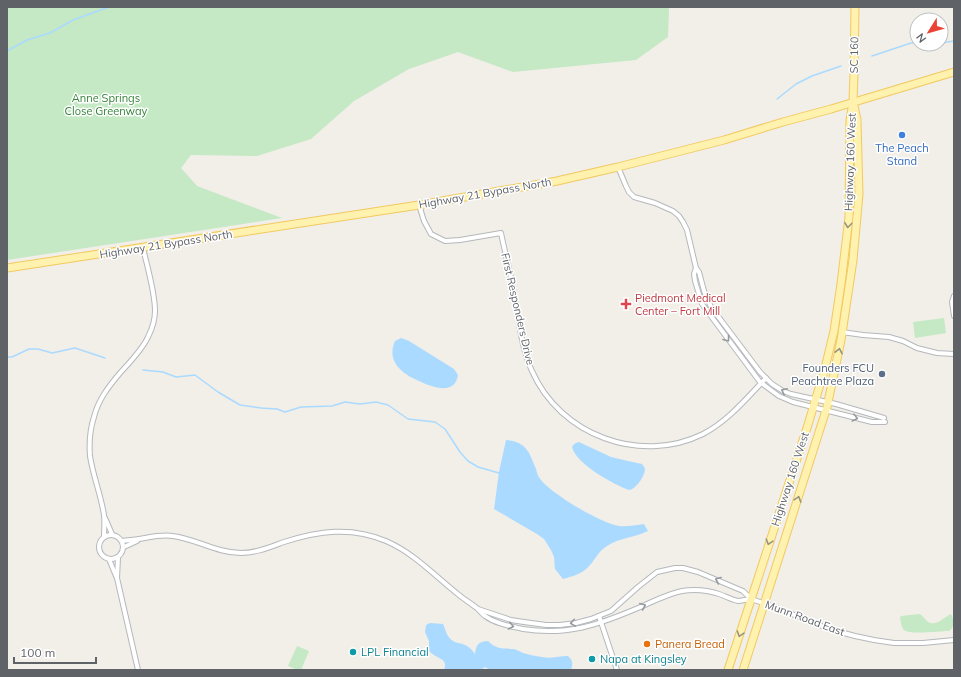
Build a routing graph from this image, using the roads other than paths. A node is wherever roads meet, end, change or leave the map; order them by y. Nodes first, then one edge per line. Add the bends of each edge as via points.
1 (855, 7) edge
2 (954, 72) edge
3 (852, 102) junction
4 (618, 167) junction
5 (420, 205) junction
6 (143, 248) junction
7 (7, 268) edge
8 (696, 268) junction
9 (954, 296) edge
10 (718, 316) junction
11 (954, 316) edge
12 (713, 320) junction
13 (834, 331) junction
14 (842, 332) junction
15 (954, 354) edge
16 (766, 378) junction
17 (761, 383) junction
18 (821, 401) junction
19 (819, 409) junction
20 (104, 516) junction
21 (112, 534) junction
22 (104, 537) junction
23 (141, 539) junction
24 (122, 541) junction
25 (124, 547) junction
26 (118, 558) junction
27 (109, 559) junction
28 (118, 578) junction
29 (751, 599) junction
30 (765, 603) junction
31 (477, 609) junction
32 (599, 616) junction
33 (601, 622) junction
34 (954, 640) edge
35 (138, 670) edge
36 (617, 670) edge
37 (728, 670) edge
38 (743, 670) edge

1 - 3 main road, SC 160 / SC 160
2 - 3 main road, Highway 21 Bypass North
3 - 4 main road, Highway 21 Bypass North via 724,140
3 -> 13 main road, Highway 160 West / SC 160 via 849,218
3 - 14 main road, Highway 160 West / SC 160 via 857,120 859,194 853,260
4 - 5 main road, Highway 21 Bypass North via 557,181
4 - 8 street via 629,192 634,197 661,205 679,216 687,230
5 - 6 main road, Highway 21 Bypass North
5 - 17 street, First Responders Drive via 431,234 445,241 501,232 521,336 532,372 554,405 575,424 593,434 611,441 637,446 688,440 703,434 727,417
6 - 7 main road, Highway 21 Bypass North
6 - 20 street via 154,296 153,323 148,338 103,396 91,427 90,455
8 - 10 street via 708,302
8 - 12 street via 694,274 700,301
9 - 11 street
10 - 12 street
10 - 16 street
12 -> 17 street
13 - 14 street
13 - 18 main road, Highway 160 West / SC 160 via 825,368
14 - 15 street via 890,337 930,352
18 -> 14 main road, Highway 160 West / SC 160
16 - 17 street, First Responders Drive
18 -> 16 street via 783,391
17 - 19 street via 784,398
18 - 19 main road, Highway 160 West / SC 160
18 - 19 main road, Highway 160 West / SC 160
19 -> 18 street via 872,422 884,420
19 -> 29 main road, Highway 160 West / SC 160
30 -> 19 main road, Highway 160 West / SC 160
20 - 21 street
20 - 22 street
21 - 22 street
21 - 24 street
22 - 27 street via 99,548 102,555
23 - 24 street
23 - 25 street
23 - 31 street via 158,535 173,536 220,550 242,553 258,551 311,534 338,531 360,533 387,541 402,549
24 - 25 street
25 - 26 street
26 - 27 street
26 - 28 street
27 - 28 street
28 - 35 street
29 - 30 street, Munn Road East
29 -> 32 street via 743,590 690,570 675,568 657,572 611,611
33 -> 29 street via 682,591 702,590 739,601
29 -> 37 main road, Highway 160 West / SC 160
30 - 34 street, Munn Road East via 829,629 868,639 894,642
30 - 38 main road, Highway 160 West / SC 160
32 -> 31 street via 576,623 546,625 510,620
31 -> 33 street via 484,616 505,625 534,630 555,632
32 - 33 street
33 - 36 street

